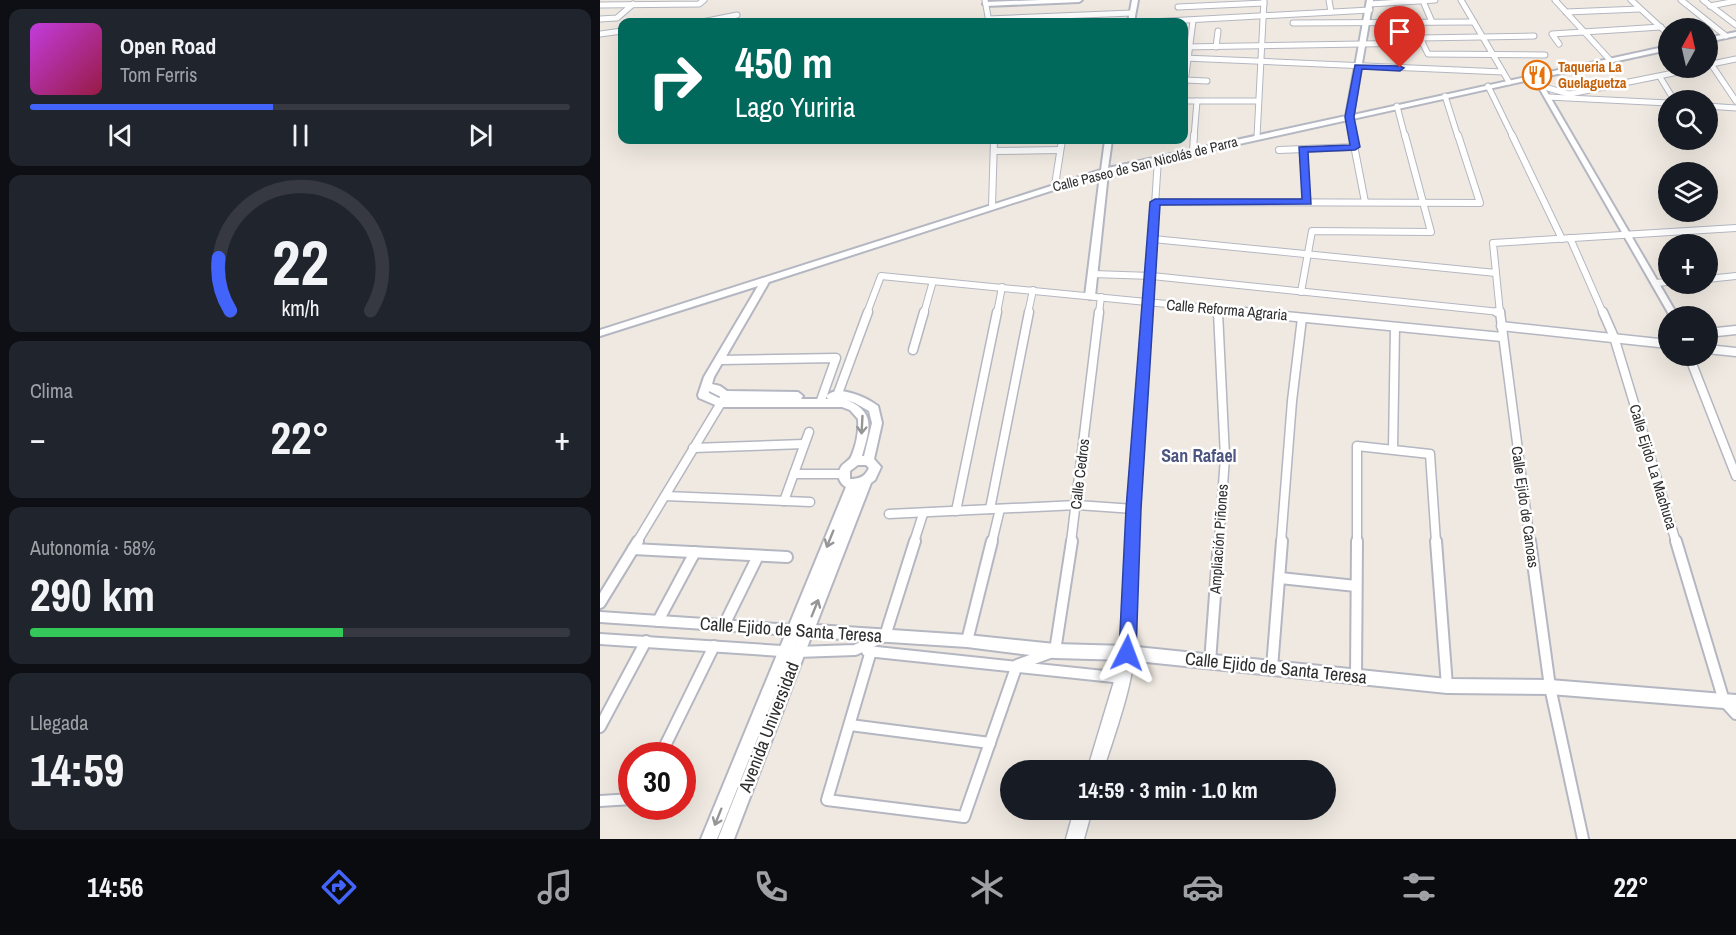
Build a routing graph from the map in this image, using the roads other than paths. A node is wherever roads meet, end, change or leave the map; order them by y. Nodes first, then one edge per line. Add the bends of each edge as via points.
1 (637, 0) edge
2 (1079, 0) edge
3 (1135, 0) edge
4 (1329, 0) edge
5 (1435, 0) edge
6 (1461, 0) edge
7 (1555, 0) edge
8 (1631, 0) edge
9 (1681, 0) edge
10 (1703, 0) edge
11 (1264, 1) edge
12 (1423, 1) edge
13 (1736, 1) edge
14 (702, 2) edge
15 (985, 2) edge
16 (633, 4) junction
17 (600, 5) edge
18 (1370, 5) edge
19 (1710, 6) junction
20 (1178, 7) dead end
21 (1640, 9) junction
22 (1331, 12) junction
23 (1566, 12) junction
24 (1132, 13) junction
25 (737, 15) dead end
26 (1064, 16) joint
27 (1262, 16) junction
28 (722, 18) edge
29 (988, 18) edge
30 (1034, 18) edge
31 (1131, 18) edge
32 (600, 19) edge
33 (1188, 21) edge
34 (1193, 21) junction
35 (1432, 22) junction
36 (1474, 22) junction
37 (1293, 23) dead end
38 (1367, 24) junction
39 (1658, 24) edge
40 (1736, 25) edge
41 (1658, 27) edge
42 (1218, 31) dead end
43 (1583, 31) junction
44 (618, 32) edge
45 (600, 34) edge
46 (1736, 34) edge
47 (1534, 36) dead end
48 (1726, 36) junction
49 (1482, 37) junction
50 (1718, 38) edge
51 (1188, 40) edge
52 (1422, 41) junction
53 (1559, 44) dead end
54 (1363, 45) junction
55 (1188, 47) edge
56 (1216, 47) junction
57 (1262, 47) junction
58 (1658, 50) edge
59 (1545, 55) dead end
60 (1493, 56) junction
61 (1188, 58) edge
62 (1736, 59) edge
63 (1610, 60) junction
64 (1261, 63) junction
65 (1718, 63) edge
66 (1358, 67) junction
67 (1503, 72) junction
68 (1535, 76) junction
69 (1718, 76) edge
70 (1658, 77) edge
71 (1188, 80) edge
72 (1207, 81) dead end
73 (1509, 82) junction
74 (1488, 86) junction
75 (1541, 86) junction
76 (1570, 94) junction
77 (1734, 95) edge
78 (1445, 96) junction
79 (1548, 97) junction
80 (1579, 98) junction
81 (1188, 100) edge
82 (1197, 100) junction
83 (1258, 100) junction
84 (1736, 101) edge
85 (1658, 102) edge
86 (1397, 106) junction
87 (1718, 107) edge
88 (1736, 108) edge
89 (1349, 117) junction
90 (1257, 137) junction
91 (994, 144) edge
92 (1061, 144) edge
93 (1108, 144) edge
94 (1355, 147) junction
95 (1303, 149) junction
96 (1060, 150) junction
97 (1279, 150) dead end
98 (994, 151) junction
99 (1193, 151) junction
100 (1158, 159) junction
101 (1106, 171) junction
102 (1055, 185) junction
103 (1155, 202) junction
104 (1308, 202) junction
105 (1365, 202) junction
106 (1422, 202) junction
107 (992, 206) junction
108 (1736, 228) edge
109 (1312, 231) joint
110 (1629, 234) junction
111 (1566, 238) junction
112 (1153, 239) junction
113 (1307, 254) junction
114 (1496, 273) junction
115 (1093, 274) junction
116 (1152, 276) junction
117 (1736, 276) edge
118 (1718, 278) edge
119 (766, 279) junction
120 (933, 281) junction
121 (1655, 283) junction
122 (1658, 283) edge
123 (1002, 287) junction
124 (1033, 290) junction
125 (1301, 291) junction
126 (1090, 296) junction
127 (1101, 297) junction
128 (1150, 303) junction
129 (1668, 306) edge
130 (1218, 309) junction
131 (1500, 312) junction
132 (1302, 318) junction
133 (1395, 327) junction
134 (1736, 330) edge
135 (1502, 332) junction
136 (1718, 332) edge
137 (600, 333) edge
138 (1614, 337) junction
139 (1658, 343) edge
140 (913, 350) dead end
141 (1718, 350) edge
142 (1736, 352) edge
143 (721, 360) junction
144 (1693, 366) edge
145 (837, 396) junction
146 (723, 399) junction
147 (822, 400) junction
148 (809, 432) dead end
149 (804, 444) junction
150 (693, 448) junction
151 (1394, 450) junction
152 (868, 460) junction
153 (855, 461) junction
154 (794, 474) junction
155 (1736, 476) edge
156 (854, 480) junction
157 (665, 496) junction
158 (784, 501) junction
159 (810, 502) dead end
160 (1077, 506) junction
161 (995, 509) junction
162 (1134, 509) junction
163 (956, 511) junction
164 (889, 514) dead end
165 (923, 514) junction
166 (633, 549) junction
167 (695, 552) junction
168 (787, 557) dead end
169 (757, 558) junction
170 (1280, 578) junction
171 (1356, 586) junction
172 (600, 603) edge
173 (600, 617) edge
174 (658, 621) junction
175 (724, 625) junction
176 (800, 630) junction
177 (885, 636) junction
178 (600, 639) edge
179 (967, 640) junction
180 (646, 641) junction
181 (714, 646) junction
182 (855, 650) junction
183 (790, 651) junction
184 (871, 651) junction
185 (1055, 651) junction
186 (1127, 653) junction
187 (1210, 662) junction
188 (1017, 665) junction
189 (1272, 668) junction
190 (1356, 677) junction
191 (1123, 678) junction
192 (1447, 686) junction
193 (1550, 687) junction
194 (1730, 702) edge
195 (1736, 714) edge
196 (849, 725) junction
197 (600, 727) edge
198 (667, 742) edge
199 (990, 743) junction
200 (1098, 760) edge
201 (618, 800) edge
202 (600, 801) edge
203 (1080, 820) edge
204 (709, 839) edge
205 (726, 839) edge
206 (1075, 839) edge
207 (1583, 839) edge

1 - 16 street
2 - 15 street
3 - 24 street
4 - 22 street
5 - 12 street
6 - 36 street
7 - 23 street
8 - 21 street
9 - 48 street
10 - 19 street
11 - 20 street
11 - 27 street
12 - 18 street
12 - 35 street
13 - 19 street
14 - 16 street
15 - 29 street
16 - 17 street
16 - 32 street via 617,18
18 - 22 street
18 - 38 street
19 - 40 street
21 - 23 street
21 - 39 street
22 - 27 street
23 - 43 street
24 - 26 street
24 - 31 street
25 - 28 street
26 - 30 street
27 - 34 street
27 - 57 street
33 - 34 street
34 - 51 street
35 - 36 street
35 - 38 street
36 - 49 street
37 - 38 street
38 - 54 street
41 - 43 street
42 - 56 street
43 - 53 street via 1552,34
43 - 63 street
44 - 45 street
46 - 48 street
47 - 49 street
48 - 50 street
49 - 52 street
49 - 60 street
52 - 54 street
52 - 60 street via 1428,54
54 - 57 street
54 - 66 street
55 - 56 street
56 - 57 street
57 - 64 street
58 - 63 street, Calle Paseo de San Nicolás de Parra
59 - 60 street
60 - 67 street
61 - 64 street
62 - 65 street
63 - 68 street, Calle Paseo de San Nicolás de Parra
64 - 66 street
64 - 83 street
66 - 67 street
66 - 89 street
67 - 73 street
68 - 73 street, Calle Paseo de San Nicolás de Parra
68 - 75 street
69 - 77 street
70 - 76 street
71 - 72 street
73 - 74 street, Calle Paseo de San Nicolás de Parra
74 - 78 street, Calle Paseo de San Nicolás de Parra
74 - 111 street, Calle Ejido La Machuca
75 - 76 street
75 - 79 street
76 - 80 street
77 - 84 street
78 - 86 street, Calle Paseo de San Nicolás de Parra
78 - 106 street via 1480,203
79 - 80 street
79 - 110 street
80 - 85 street
81 - 82 street
82 - 83 street
82 - 99 street
83 - 90 street
86 - 89 street, Calle Paseo de San Nicolás de Parra
86 - 106 street
87 - 88 street
89 - 90 street, Calle Paseo de San Nicolás de Parra
89 - 94 street
90 - 99 street, Calle Paseo de San Nicolás de Parra
91 - 98 street
92 - 96 street
93 - 101 street
94 - 95 street
94 - 105 street
95 - 97 street
95 - 104 street
96 - 98 street
96 - 102 street
98 - 107 street
99 - 100 street, Calle Paseo de San Nicolás de Parra
100 - 101 street, Calle Paseo de San Nicolás de Parra
100 - 103 street
101 - 102 street, Calle Paseo de San Nicolás de Parra
101 - 115 street
102 - 107 street, Calle Paseo de San Nicolás de Parra
103 - 104 street
103 - 112 street
104 - 105 street
105 - 106 street
106 - 109 street via 1431,232
107 - 119 street, Calle Paseo de San Nicolás de Parra
108 - 110 street
109 - 113 street
110 - 111 street
110 - 121 street
111 - 114 street, Calle Ejido de Canoas via 1493,243
111 - 138 street, Calle Ejido La Machuca
112 - 113 street
112 - 116 street
113 - 114 street
113 - 125 street
114 - 131 street, Calle Ejido de Canoas
115 - 116 street, Calle Reforma Agraria
115 - 126 street
116 - 125 street, Calle Reforma Agraria
116 - 128 street
117 - 118 street
119 - 137 street, Calle Paseo de San Nicolás de Parra
119 - 143 street
120 - 123 street, Calle Reforma Agraria
120 - 140 street
120 - 145 street, Calle Reforma Agraria via 881,276
121 - 122 street
121 - 129 street
123 - 124 street, Calle Reforma Agraria
123 - 163 street
124 - 126 street, Calle Reforma Agraria
124 - 161 street
125 - 131 street, Calle Reforma Agraria
126 - 127 street, Calle Reforma Agraria
127 - 128 street, Calle Reforma Agraria
127 - 160 street, Calle Cedros
128 - 130 street, Calle Reforma Agraria
128 - 162 street
130 - 132 street, Calle Reforma Agraria
130 - 187 street, Ampliación Piñones via 1225,457
131 - 135 street, Calle Ejido de Canoas
132 - 133 street, Calle Reforma Agraria
132 - 170 street
133 - 135 street, Calle Reforma Agraria
133 - 151 street
134 - 136 street
135 - 138 street, Calle Reforma Agraria
135 - 193 street, Calle Ejido de Canoas
138 - 139 street, Calle Reforma Agraria
138 - 194 street, Calle Ejido La Machuca
141 - 142 street
143 - 146 street via 703,395
143 - 147 street via 836,358
144 - 155 street
145 - 147 street
145 - 152 street via 862,400 874,409 877,423
146 - 147 street
146 - 150 street
147 -> 153 street via 856,407 863,415
148 - 149 street
149 - 150 street
149 - 154 street
150 - 157 street
151 - 171 street via 1357,446
151 - 192 street via 1430,454
152 - 153 street
152 - 156 street via 875,467 871,477
153 - 156 street via 845,469
154 - 156 street
154 - 158 street
156 - 176 street, Avenida Universidad
157 - 158 street
157 - 166 street
158 - 159 street
160 - 161 street
160 - 162 street
160 - 185 street, Calle Cedros
161 - 163 street
161 - 179 street
162 - 186 street
163 - 165 street
164 - 165 street
165 - 177 street
166 - 167 street
166 - 172 street
167 - 169 street
167 - 174 street
168 - 169 street
169 - 175 street
170 - 171 street
170 - 189 street
171 - 190 street
173 - 174 street, Calle Ejido de Santa Teresa
174 - 175 street, Calle Ejido de Santa Teresa
175 - 176 street, Calle Ejido de Santa Teresa
176 - 177 street, Calle Ejido de Santa Teresa
176 - 183 street, Avenida Universidad
177 - 179 street, Calle Ejido de Santa Teresa
177 - 182 street
178 - 180 street, Calle Ejido de Santa Teresa
179 - 185 street, Calle Ejido de Santa Teresa
180 - 181 street, Calle Ejido de Santa Teresa
180 - 197 street
181 - 183 street, Calle Ejido de Santa Teresa
181 - 198 street
182 - 183 street, Calle Ejido de Santa Teresa
182 - 184 street, Calle Ejido de Santa Teresa
183 -> 204 street, Avenida Universidad
183 - 205 street, Avenida Universidad
184 - 188 street, Calle Ejido de Santa Teresa
184 - 196 street
185 - 186 street, Calle Ejido de Santa Teresa
185 - 188 street
186 - 187 street, Calle Ejido de Santa Teresa
186 - 191 main road
187 - 189 street, Calle Ejido de Santa Teresa
188 - 191 street, Calle Ejido de Santa Teresa
188 - 199 street
189 - 190 street, Calle Ejido de Santa Teresa
190 - 192 street, Calle Ejido de Santa Teresa
191 - 200 main road
192 - 193 street, Calle Ejido de Santa Teresa
193 - 194 street, Calle Ejido de Santa Teresa
193 - 207 street, Calle Ejido de Canoas
194 - 195 street
196 - 199 street
196 - 199 street via 827,800 964,817
201 - 202 street
203 - 206 main road

